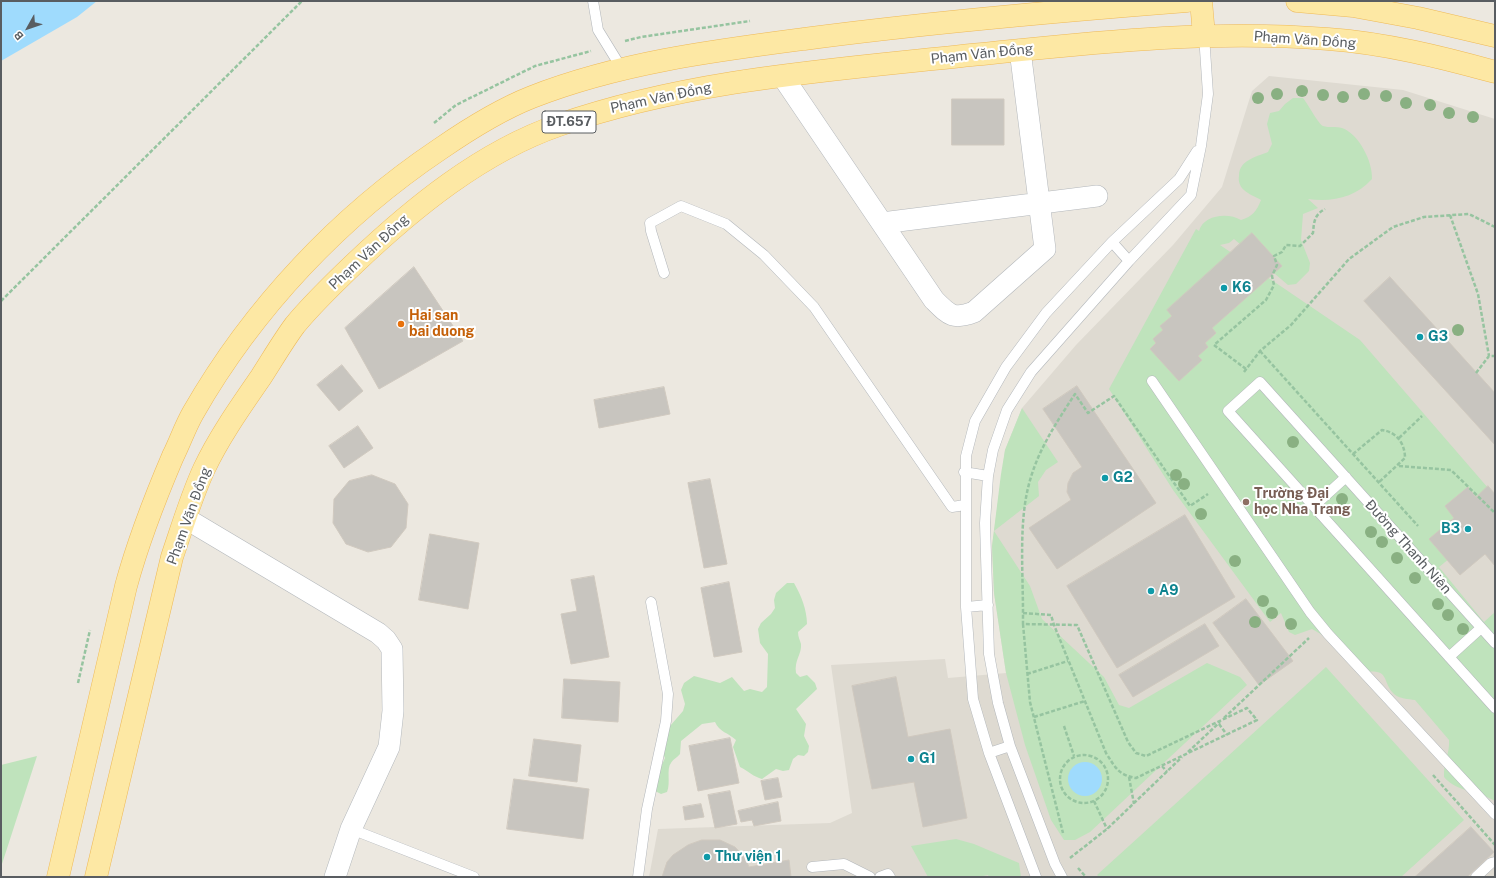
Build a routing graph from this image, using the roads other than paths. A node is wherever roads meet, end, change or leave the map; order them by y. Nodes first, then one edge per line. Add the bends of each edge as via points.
1 (593, 1) edge
2 (1187, 1) edge
3 (1201, 1) edge
4 (1297, 1) edge
5 (1204, 35) junction
6 (1495, 36) edge
7 (1020, 50) junction
8 (622, 69) junction
9 (1495, 72) edge
10 (783, 77) junction
11 (1200, 146) junction
12 (1097, 196) dead end
13 (1039, 203) junction
14 (882, 223) junction
15 (1112, 242) junction
16 (1129, 261) junction
17 (664, 274) dead end
18 (1152, 381) dead end
19 (964, 472) junction
20 (988, 476) junction
21 (1346, 477) junction
22 (965, 505) junction
23 (1314, 506) junction
24 (152, 508) junction
25 (185, 518) junction
26 (651, 602) dead end
27 (988, 605) junction
28 (966, 608) junction
29 (1481, 628) junction
30 (1495, 643) edge
31 (1449, 657) junction
32 (1495, 708) edge
33 (1010, 746) junction
34 (989, 753) junction
35 (1495, 814) edge
36 (351, 829) junction
37 (1495, 862) edge
38 (812, 867) dead end
39 (58, 877) edge
40 (96, 877) edge
41 (335, 877) edge
42 (474, 877) edge
43 (638, 877) edge
44 (870, 877) edge
45 (880, 877) edge
46 (890, 877) edge
47 (1036, 877) edge
48 (1062, 877) edge
49 (1476, 877) edge

1 - 8 lane via 598,30
2 - 8 main road, ĐT.657 via 850,33 708,52
3 - 5 main road
4 - 6 main road via 1353,6
5 - 7 main road, Phạm Văn Đồng / ĐT.657
5 - 9 main road, Phạm Văn Đồng / ĐT.657 via 1270,35 1332,39 1450,60
5 - 11 lane via 1208,94
7 - 10 main road, Phạm Văn Đồng / ĐT.657
7 - 13 street
8 - 24 main road, ĐT.657 via 536,96 486,120 407,171 362,207 322,245 272,300 230,356 192,415
10 - 14 street
10 - 25 main road, Phạm Văn Đồng / ĐT.657 via 635,101 555,126 509,147 429,199 378,241 296,324 204,468
11 - 15 lane via 1179,179
11 - 16 lane via 1191,195
12 - 13 street
13 - 14 street
13 - 14 street via 1045,249 974,312 962,316 952,315 934,300
15 - 16 lane
15 - 19 lane via 1046,313 1006,367 975,420
16 - 20 lane via 1031,372 1007,410 993,450
17 - 22 lane via 650,223 681,206 726,224 764,255 814,307 952,507
18 - 35 lane via 1310,612
19 - 20 lane
19 - 22 lane
20 - 27 lane via 985,523
21 - 23 lane
21 - 23 lane, Đường Thanh Niên via 1260,382 1228,411
21 - 29 lane, Đường Thanh Niên
22 - 28 lane
23 - 31 lane
24 - 25 main road
24 - 39 main road, ĐT.657 via 126,586
25 - 36 street via 378,633 392,649 393,711 389,747
25 - 40 main road, Phạm Văn Đồng / ĐT.657 via 161,598
26 - 43 lane via 668,694 666,721 647,809
27 - 28 lane
27 - 33 lane via 989,654 998,703
28 - 34 lane via 973,699
29 - 30 lane, Đường Thanh Niên
29 - 31 lane
31 - 32 lane
33 - 34 lane
33 - 48 lane
34 - 47 lane
36 - 41 street
36 - 42 lane
37 - 49 lane
38 - 44 lane via 844,864
45 - 46 lane via 888,874

